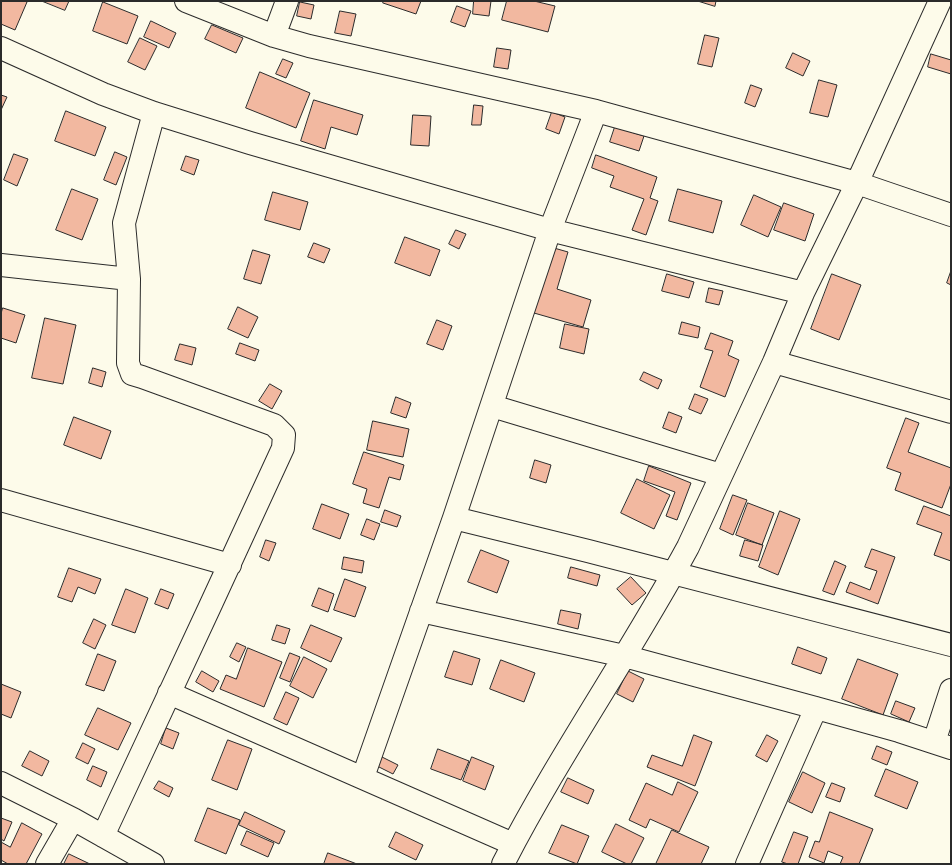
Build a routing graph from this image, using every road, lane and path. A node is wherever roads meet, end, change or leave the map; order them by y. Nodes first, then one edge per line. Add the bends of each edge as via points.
1 (186, 1) edge
2 (287, 1) edge
3 (940, 1) edge
4 (274, 36) junction
5 (1, 48) edge
6 (596, 111) junction
7 (154, 113) junction
8 (857, 183) junction
9 (951, 215) edge
10 (550, 230) junction
11 (1, 265) edge
12 (129, 279) junction
13 (804, 293) junction
14 (774, 362) junction
15 (492, 406) junction
16 (951, 412) edge
17 (721, 475) junction
18 (1, 500) edge
19 (454, 518) junction
20 (230, 565) junction
21 (673, 574) junction
22 (421, 611) junction
23 (951, 645) edge
24 (624, 656) junction
25 (951, 690) edge
26 (169, 693) junction
27 (816, 708) junction
28 (943, 745) edge
29 (363, 777) junction
30 (1, 783) edge
31 (73, 819) junction
32 (103, 836) junction
33 (514, 844) junction
34 (47, 864) edge
35 (153, 864) edge
36 (503, 864) edge
37 (747, 864) edge

1 - 4 street
2 - 4 street
3 - 8 street
4 - 6 street
5 - 7 street via 103,94
6 - 8 street
6 - 10 street
7 - 10 street
7 - 12 street via 124,223
8 - 9 street
8 - 13 street
10 - 13 street
10 - 15 street
11 - 12 street
12 - 20 street via 128,363 132,374 274,426 284,435 283,448
13 - 14 street
14 - 16 street
14 - 17 street
15 - 17 street
15 - 19 street
17 - 21 street
18 - 20 street
19 - 21 street
19 - 22 street
20 - 26 street
21 - 23 street
21 - 24 street
22 - 24 street
22 - 29 street
24 - 27 street
24 - 33 street
25 - 28 street
26 - 29 street
26 - 32 street
27 - 28 street
27 - 37 street
29 - 33 street
30 - 31 street
31 - 32 street
31 - 34 street
32 - 35 street
33 - 36 street

